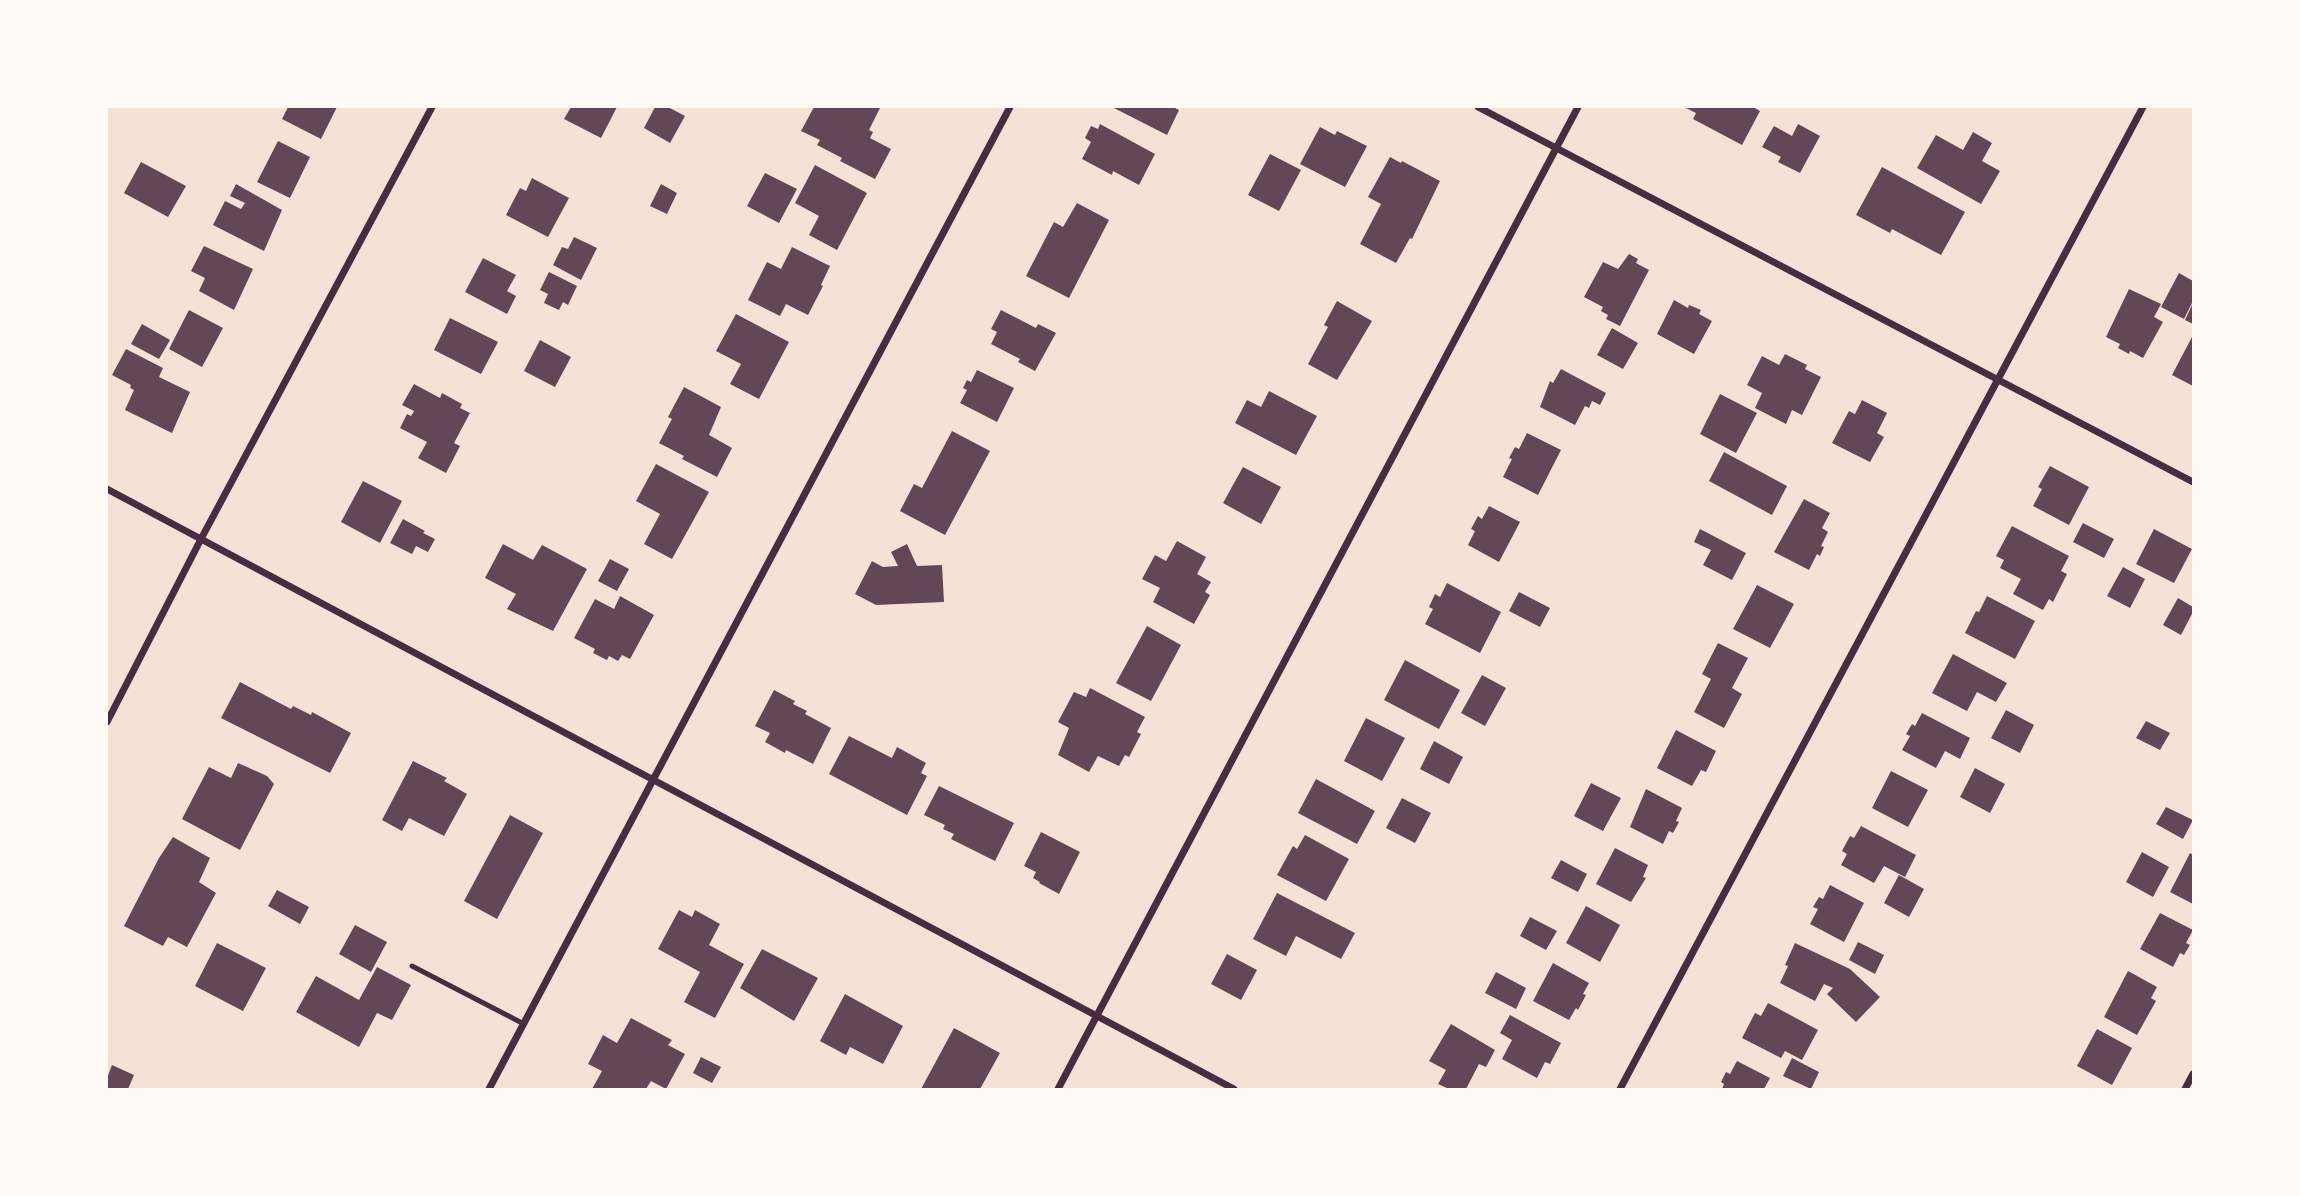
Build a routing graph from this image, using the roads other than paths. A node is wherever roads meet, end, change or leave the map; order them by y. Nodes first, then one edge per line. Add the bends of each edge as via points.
1 (432, 107) edge
2 (1010, 107) edge
3 (1478, 107) edge
4 (1578, 107) edge
5 (2143, 107) edge
6 (1556, 149) junction
7 (1997, 381) junction
8 (2193, 482) edge
9 (107, 489) edge
10 (201, 540) junction
11 (107, 722) edge
12 (653, 780) junction
13 (412, 966) dead end
14 (1096, 1016) junction
15 (524, 1024) junction
16 (2193, 1074) edge
17 (489, 1089) edge
18 (1058, 1089) edge
19 (1234, 1089) edge
20 (1620, 1089) edge
21 (2185, 1089) edge

1 - 10 street
2 - 12 street
3 - 6 street
4 - 6 street
5 - 7 street
6 - 7 street
6 - 14 street
7 - 8 street
7 - 20 street
9 - 10 street
10 - 11 street
10 - 12 street
12 - 14 street
12 - 15 street
13 - 15 lane
14 - 18 street
14 - 19 street
15 - 17 street
16 - 21 street

